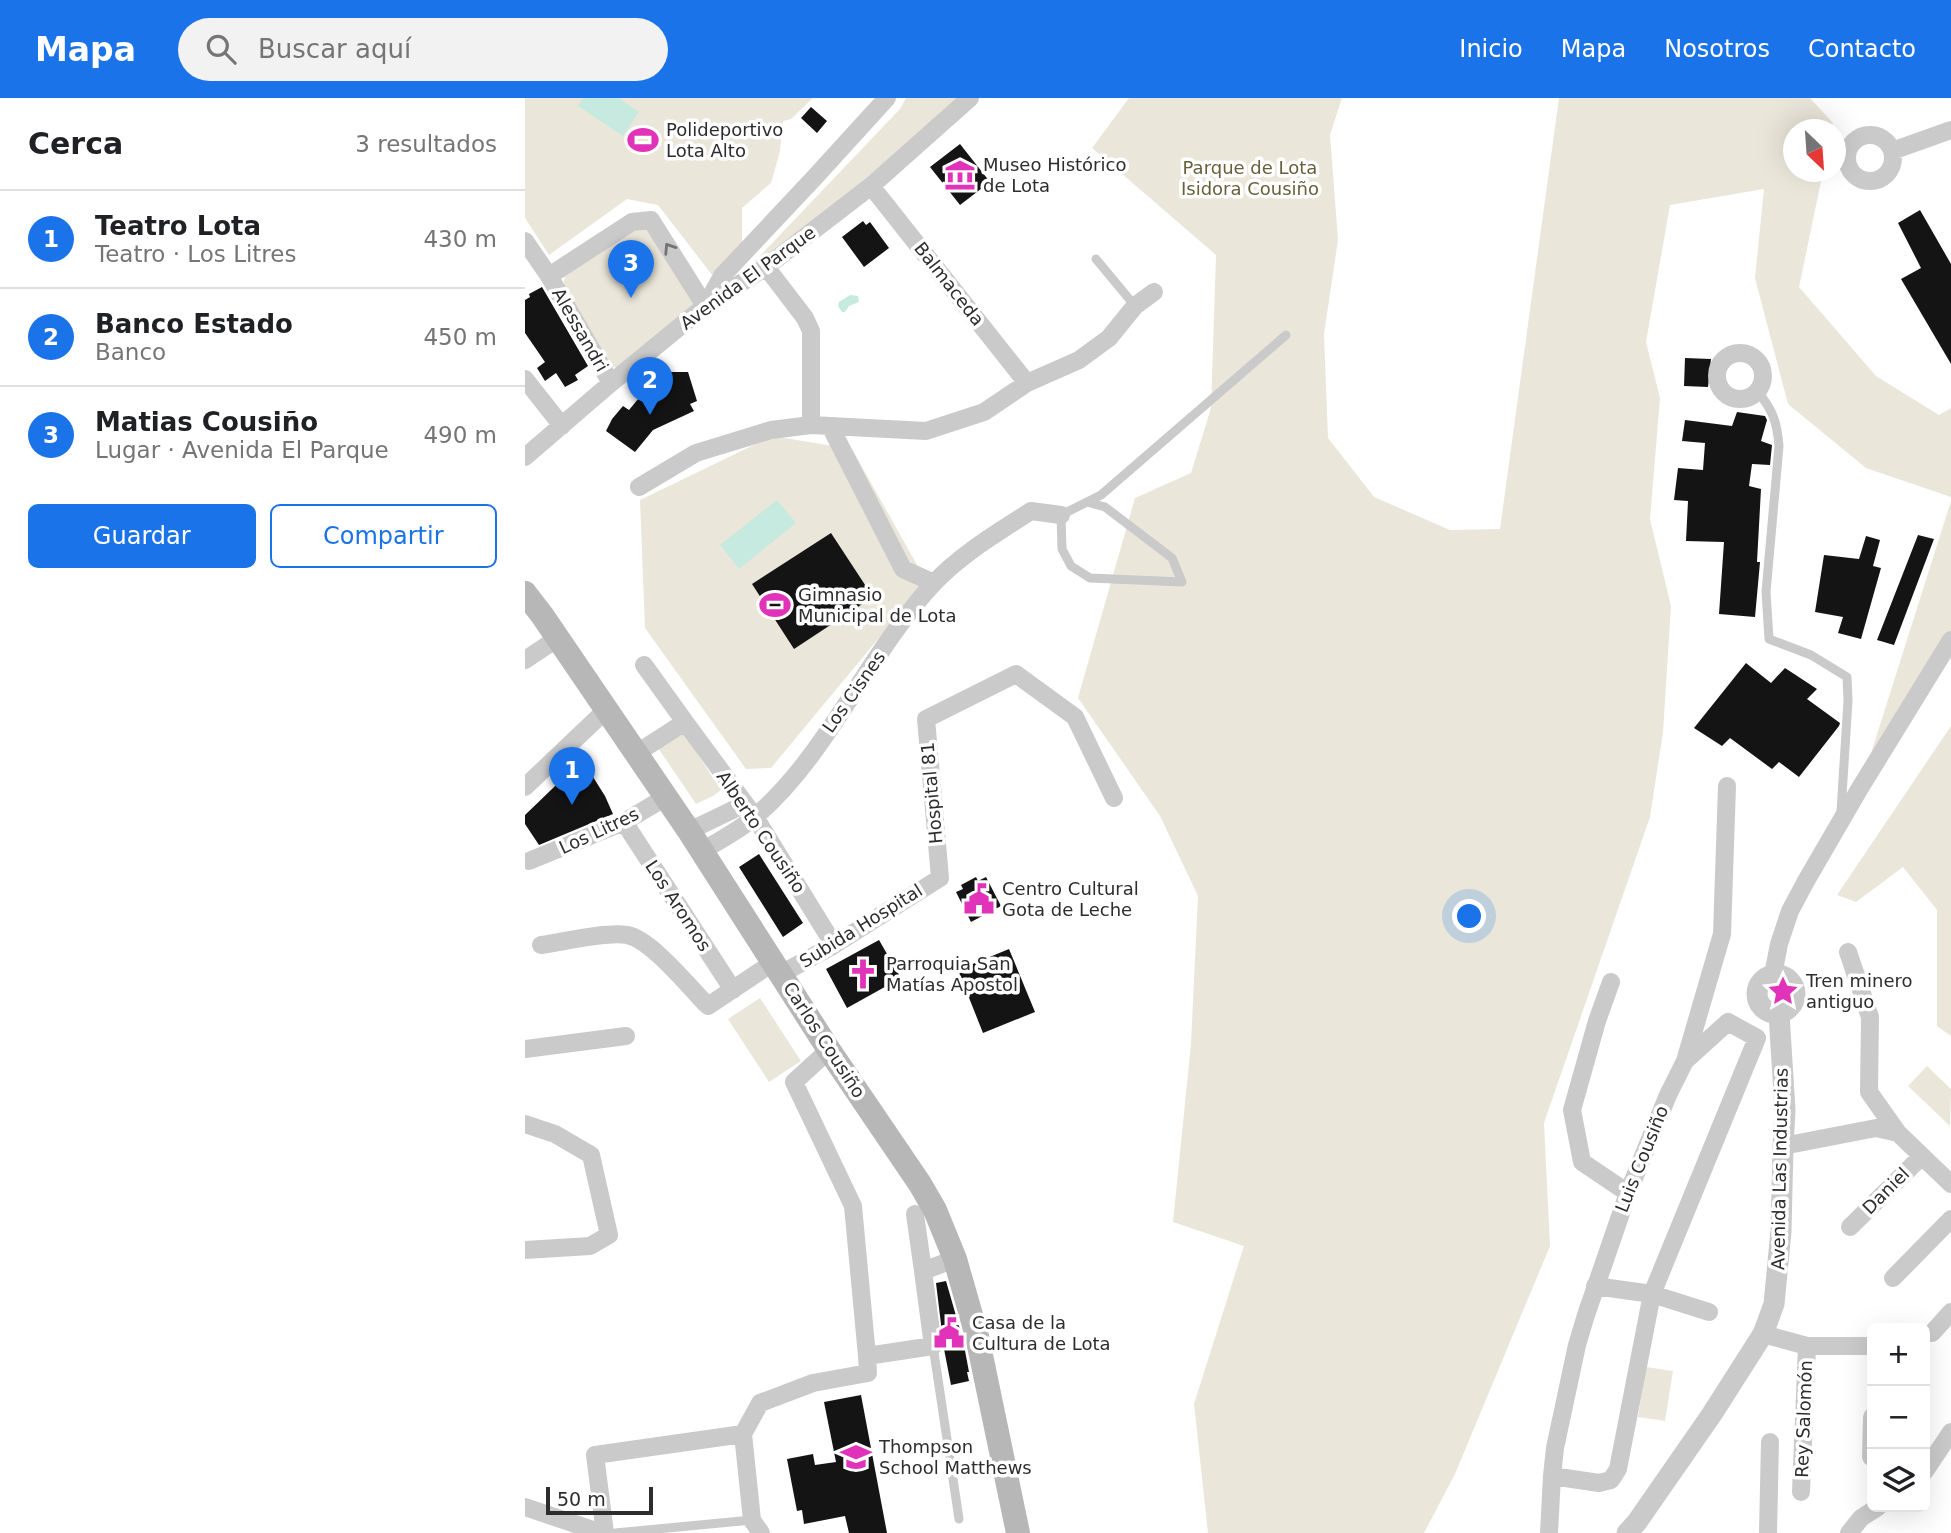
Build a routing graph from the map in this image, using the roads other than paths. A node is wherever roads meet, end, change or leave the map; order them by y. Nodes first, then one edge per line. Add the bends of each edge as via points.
1 (887, 98) edge
2 (970, 98) edge
3 (1951, 130) edge
4 (1892, 151) dead end
5 (871, 186) junction
6 (525, 241) edge
7 (1096, 258) dead end
8 (766, 267) junction
9 (549, 276) junction
10 (1153, 292) dead end
11 (705, 306) junction
12 (1135, 306) junction
13 (1286, 335) dead end
14 (525, 379) edge
15 (611, 383) junction
16 (1027, 383) junction
17 (1757, 391) dead end
18 (811, 425) junction
19 (562, 426) junction
20 (830, 426) junction
21 (525, 457) edge
22 (639, 487) dead end
23 (1087, 502) junction
24 (1061, 515) junction
25 (934, 583) junction
26 (525, 593) edge
27 (558, 638) junction
28 (1951, 640) edge
29 (525, 660) edge
30 (644, 665) dead end
31 (607, 709) junction
32 (685, 722) junction
33 (637, 753) junction
34 (528, 777) edge
35 (1727, 786) dead end
36 (666, 797) junction
37 (1114, 797) dead end
38 (750, 811) junction
39 (624, 822) junction
40 (1840, 823) junction
41 (696, 841) junction
42 (530, 861) dead end
43 (940, 878) joint
44 (541, 945) dead end
45 (834, 945) junction
46 (1848, 952) dead end
47 (778, 968) junction
48 (1773, 975) joint
49 (1611, 982) dead end
50 (733, 990) junction
51 (627, 1036) dead end
52 (525, 1049) edge
53 (829, 1050) junction
54 (1685, 1061) junction
55 (525, 1124) edge
56 (1898, 1133) junction
57 (1783, 1146) junction
58 (1922, 1156) junction
59 (1951, 1184) edge
60 (1628, 1193) junction
61 (915, 1214) dead end
62 (1951, 1219) edge
63 (1850, 1227) dead end
64 (525, 1250) edge
65 (955, 1259) junction
66 (923, 1270) junction
67 (1893, 1278) dead end
68 (1595, 1286) junction
69 (1652, 1294) junction
70 (1709, 1312) dead end
71 (1951, 1312) edge
72 (1932, 1333) dead end
73 (1763, 1334) junction
74 (933, 1346) junction
75 (1807, 1346) junction
76 (1867, 1346) edge
77 (867, 1356) junction
78 (1951, 1432) edge
79 (743, 1434) junction
80 (1770, 1442) dead end
81 (1930, 1464) edge
82 (1552, 1476) junction
83 (1801, 1492) dead end
84 (525, 1507) edge
85 (1870, 1512) edge
86 (960, 1520) dead end
87 (757, 1526) edge
88 (603, 1533) edge
89 (615, 1533) edge
90 (1018, 1533) edge
91 (1549, 1533) edge
92 (1627, 1533) edge
93 (1769, 1533) edge
94 (1849, 1533) edge

1 - 11 street via 722,276
2 - 5 street, Avenida El Parque
3 - 4 street
5 - 8 street, Avenida El Parque
5 - 16 street, Balmaceda
6 - 9 street, Alessandri
7 - 12 lane
8 - 11 street, Avenida El Parque
8 - 18 street via 811,331
11 -> 9 street via 651,220 632,222
9 - 15 street, Alessandri
10 - 12 street
11 - 15 street, Avenida El Parque
12 - 16 street via 1109,338 1079,360
13 - 23 lane via 1101,495
14 - 19 street
15 - 19 street, Avenida El Parque
16 - 20 street via 984,412 926,432
17 - 40 lane via 1777,425 1779,446 1766,592 1769,639 1811,655 1847,677
18 - 20 street
18 - 22 street via 771,430 696,453
19 - 21 street, Avenida El Parque
20 - 25 street via 903,569
23 - 24 lane
23 - 24 lane via 1105,508 1172,558 1182,582 1090,578 1071,566 1062,549
24 - 25 street, Los Cisnes via 1031,511 981,542
25 - 38 street, Los Cisnes via 804,764
26 - 27 main road, Carlos Cousiño
27 - 29 street
27 - 31 main road, Carlos Cousiño
28 - 40 street
30 - 32 street, Alberto Cousiño
31 - 33 main road, Carlos Cousiño
31 - 34 street
32 - 33 street
32 - 38 street, Alberto Cousiño
33 - 36 main road, Carlos Cousiño
35 - 54 street, Luis Cousiño via 1723,934
36 - 39 street, Los Litres
36 - 41 main road, Carlos Cousiño
37 - 43 street, Hospital 81 via 1076,717 1016,674 926,719
38 - 41 street
38 - 41 street
38 - 45 street, Alberto Cousiño
39 - 42 street, Los Litres
39 - 50 street, Los Aromos
40 - 48 street via 1790,911
41 - 47 main road, Carlos Cousiño
43 - 45 street, Subida Hospital
44 - 50 street, Subida Hospital via 629,935 651,947 708,1006
45 - 47 street, Subida Hospital
46 - 56 street via 1870,1017 1869,1092
47 - 50 street, Subida Hospital
47 - 53 main road, Carlos Cousiño
48 - 57 street, Avenida Las Industrias via 1762,981 1757,991 1758,1003 1767,1012 1779,1014
49 - 60 street via 1572,1110 1582,1162
51 - 52 street
53 - 65 main road, Carlos Cousiño via 920,1184
53 - 77 street via 793,1082 853,1206
54 - 60 street, Luis Cousiño
54 - 69 street via 1728,1022 1757,1038
55 - 64 street via 555,1134 590,1155 609,1236 590,1246
56 - 57 street via 1876,1128
56 - 58 street
57 - 73 street, Avenida Las Industrias via 1779,1268
58 - 59 street
58 - 63 street, Daniel
60 - 68 street, Luis Cousiño
61 - 66 street
62 - 67 street
65 - 66 street
65 - 90 main road, Carlos Cousiño via 988,1381
66 - 74 street
68 - 69 street
68 - 82 street, Luis Cousiño via 1577,1345
69 - 70 street
69 - 82 street via 1618,1469 1611,1480 1599,1483
71 - 72 street
73 - 75 street
73 - 92 street, Avenida Las Industrias
74 - 77 street
74 - 86 lane
75 - 76 street
75 - 83 street, Rey Salomón
77 - 79 street via 868,1373 813,1383 760,1404
78 - 81 street
79 - 87 street
79 - 88 street via 596,1455
80 - 93 street
82 - 91 street, Luis Cousiño
84 - 88 street
85 - 94 street
87 - 89 lane

